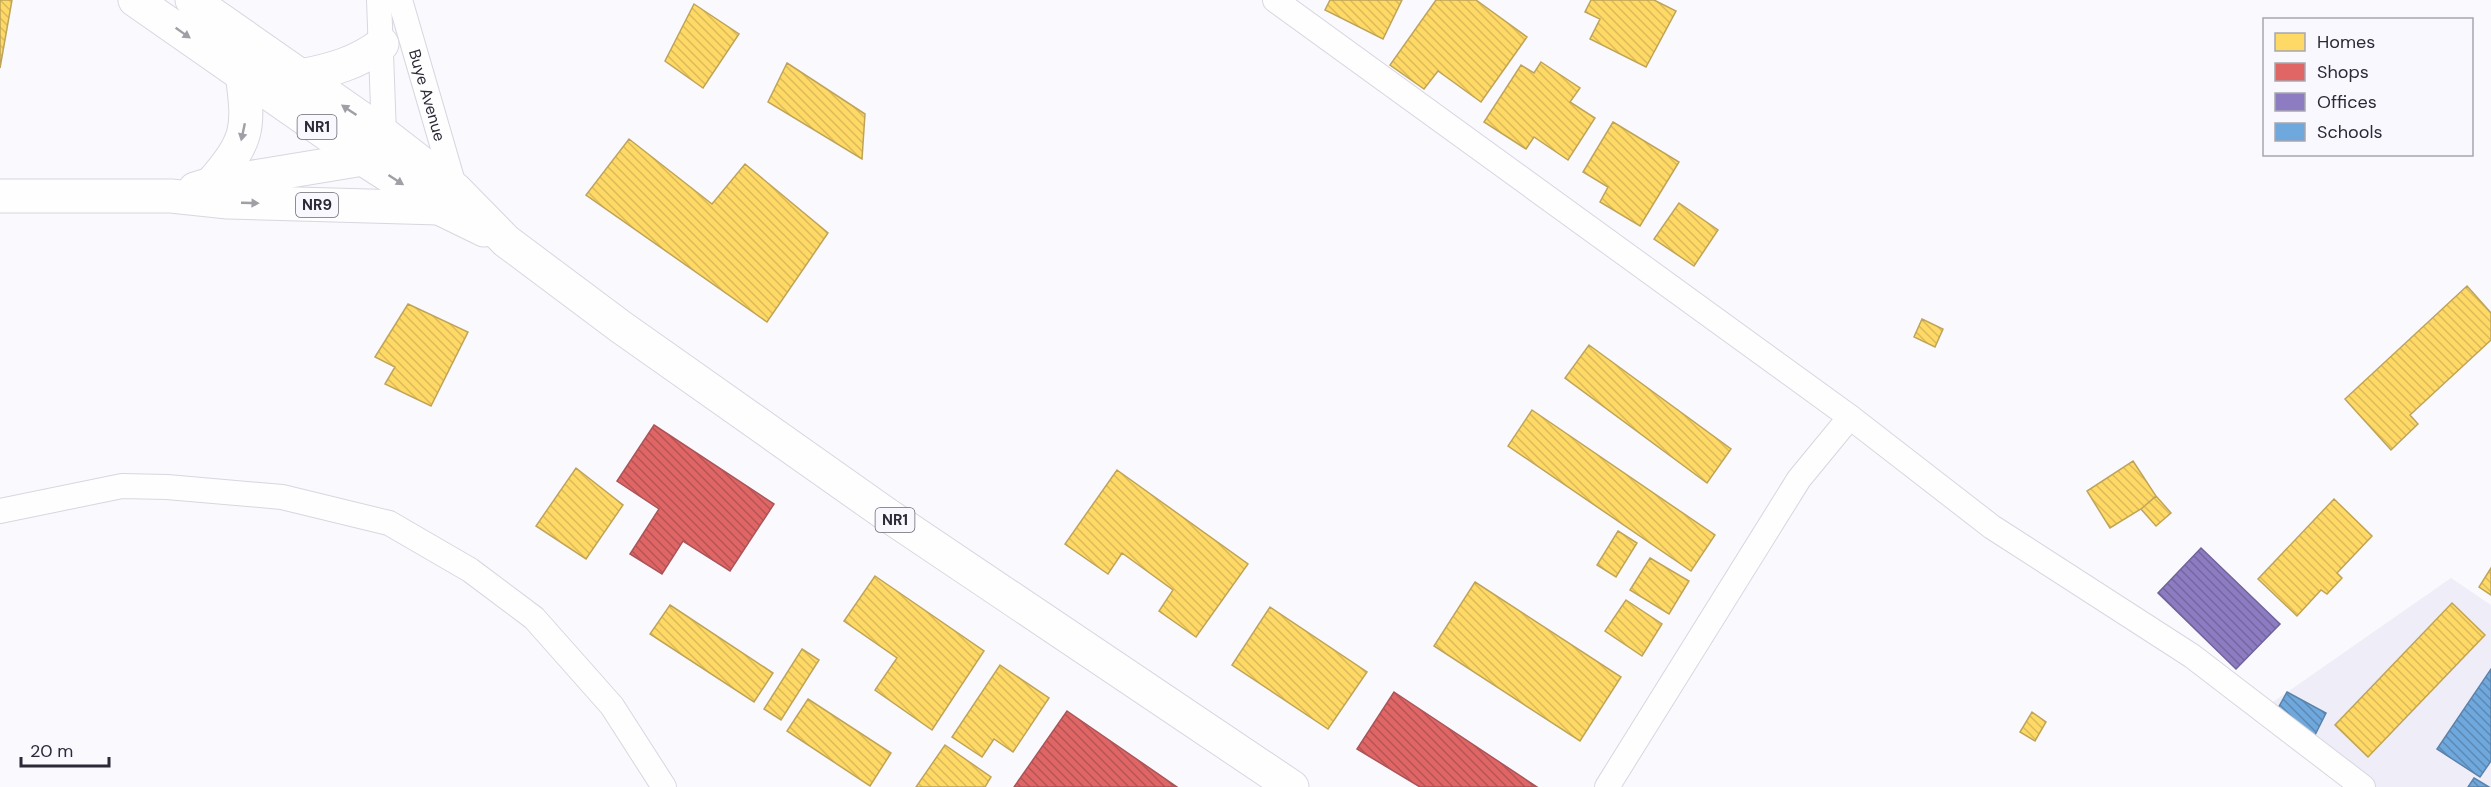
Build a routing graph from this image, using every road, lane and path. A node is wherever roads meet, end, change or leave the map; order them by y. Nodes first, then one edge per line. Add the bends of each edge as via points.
1 (135, 0) edge
2 (192, 0) edge
3 (379, 0) edge
4 (400, 0) edge
5 (1275, 0) edge
6 (382, 44) junction
7 (242, 74) junction
8 (301, 76) junction
9 (384, 134) junction
10 (363, 159) junction
11 (211, 184) junction
12 (0, 196) edge
13 (171, 196) junction
14 (447, 198) junction
15 (1850, 417) junction
16 (0, 511) edge
17 (664, 787) edge
18 (1292, 787) edge
19 (1607, 787) edge
20 (2363, 787) edge

1 -> 7 main road, NR1
2 - 8 main road, NR1
3 - 6 street, Buye Avenue
4 - 14 street, Buye Avenue
5 - 15 street
6 - 8 main road via 348,64
6 - 9 street, Buye Avenue
7 - 10 main road, NR1
7 -> 11 main road via 247,109 244,136 233,158
9 -> 8 main road, NR1
9 - 10 main road
9 - 14 main road, NR1
10 - 11 main road, NR9
10 -> 14 main road, NR1
11 - 13 main road, NR9
12 - 13 main road, NR9
13 -> 14 main road, NR9 via 228,202
14 - 18 main road, NR1 via 621,327 886,514
15 - 19 street via 1799,479
15 - 20 street via 1992,527 2192,656
16 - 17 street via 122,486 282,497 389,524 471,570 534,618 612,706

